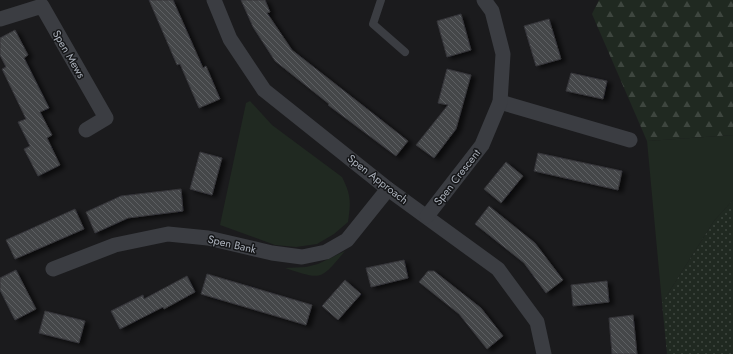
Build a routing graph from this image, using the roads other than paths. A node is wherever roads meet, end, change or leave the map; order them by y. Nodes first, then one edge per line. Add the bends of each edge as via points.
1 (214, 0) edge
2 (381, 0) edge
3 (484, 0) edge
4 (0, 19) edge
5 (405, 52) dead end
6 (500, 102) junction
7 (86, 130) dead end
8 (630, 140) dead end
9 (388, 189) junction
10 (427, 216) junction
11 (53, 270) dead end
12 (544, 354) edge

1 - 9 street, Spen Approach via 230,39 264,90
2 - 5 lane via 373,24
3 - 6 street, Spen Crescent via 492,11 503,54
4 - 7 street, Spen Mews via 42,6 106,118
6 - 8 street
6 - 10 street, Spen Crescent via 482,146
9 - 10 street, Spen Approach
9 - 11 street, Spen Bank via 347,240 326,252 302,257 272,253 208,238 168,234 115,245
10 - 12 street, Spen Approach via 498,269 537,322

